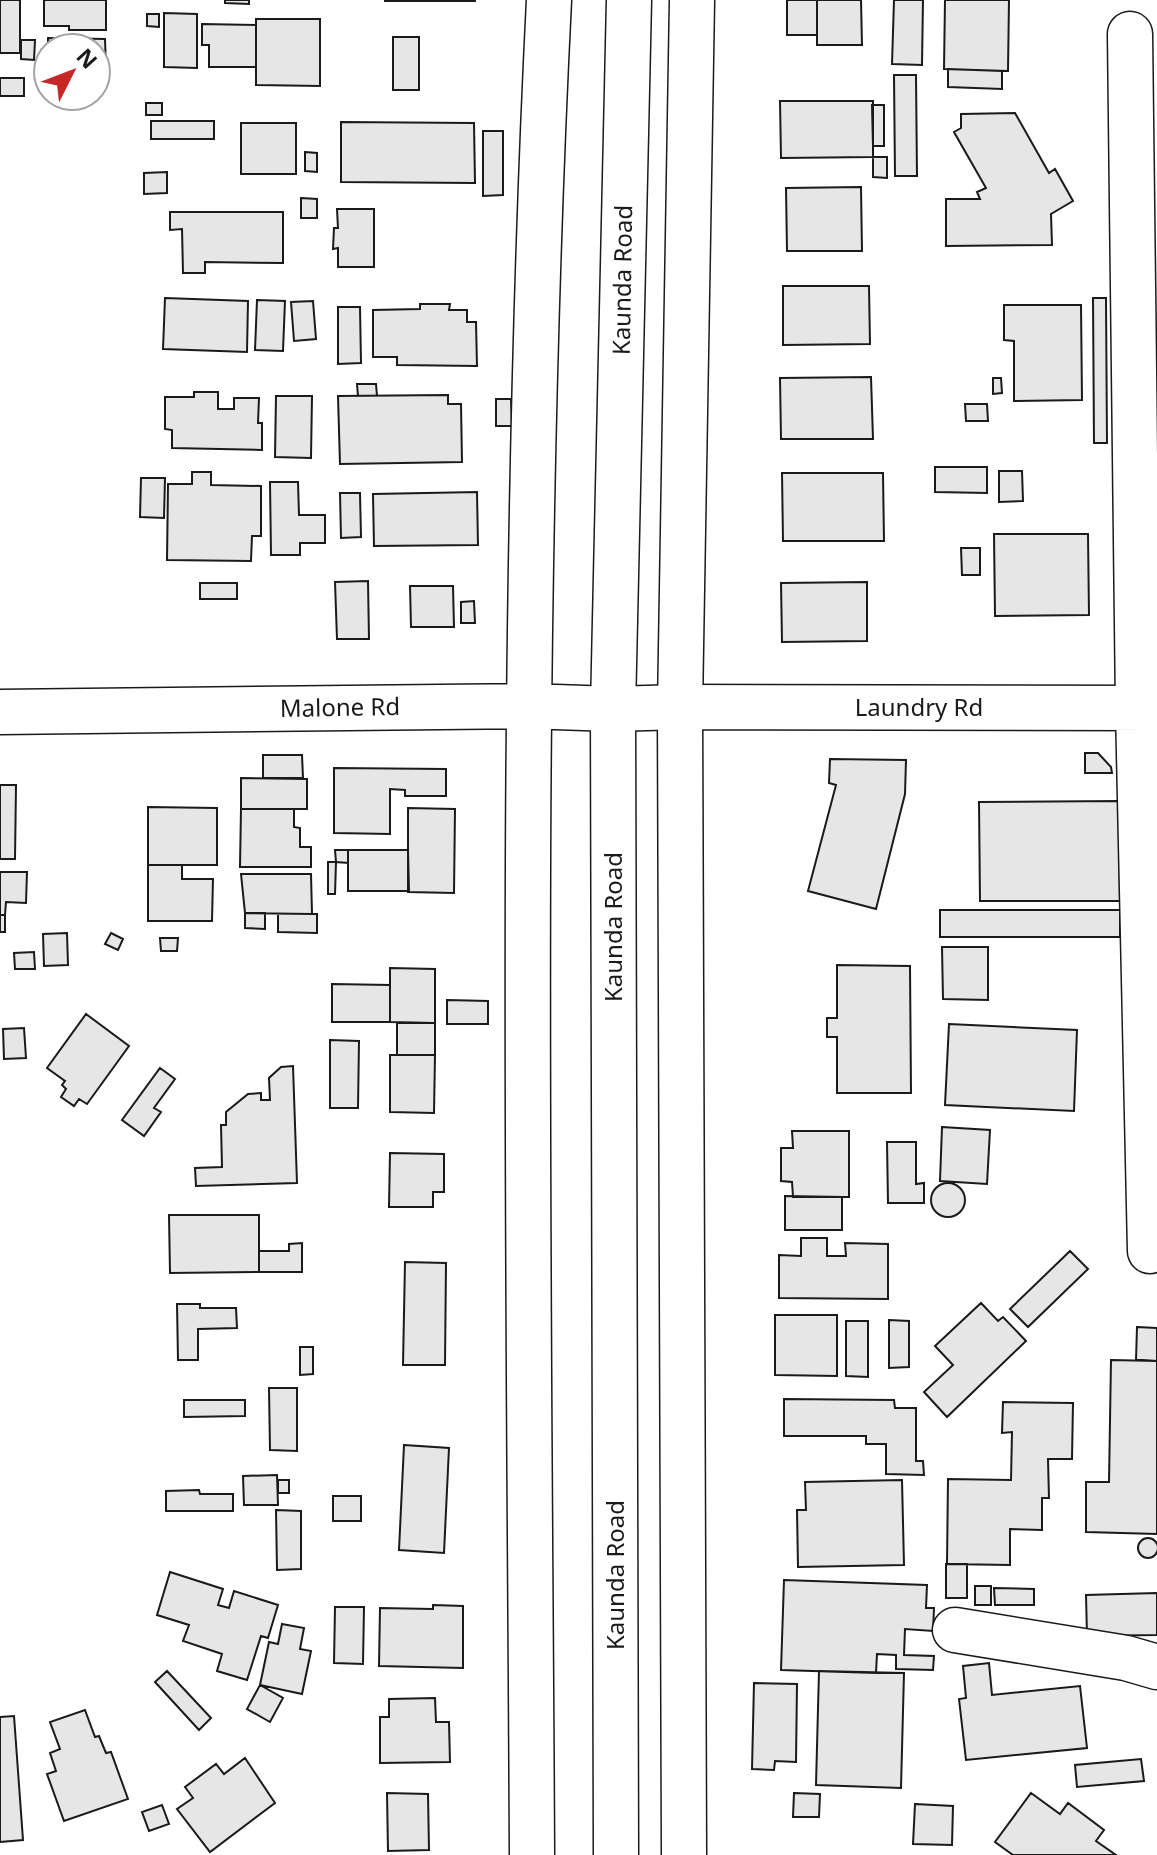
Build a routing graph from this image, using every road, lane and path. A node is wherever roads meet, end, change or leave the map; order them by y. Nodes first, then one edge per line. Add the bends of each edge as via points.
1 (549, 0) edge
2 (629, 0) edge
3 (692, 0) edge
4 (1130, 34) dead end
5 (527, 706) junction
6 (680, 707) junction
7 (1147, 708) edge
8 (613, 709) junction
9 (0, 712) edge
10 (1150, 1251) dead end
11 (955, 1630) dead end
12 (1157, 1667) edge
13 (532, 1855) edge
14 (616, 1855) edge
15 (684, 1855) edge

1 - 5 street
2 - 8 street, Kaunda Road
3 - 6 street
4 - 7 street
5 - 8 street, Malone Rd
5 - 9 street, Malone Rd
5 - 13 street
6 - 7 street, Laundry Rd
6 - 8 street, Malone Rd
6 - 15 street
7 - 10 street
8 - 14 street, Kaunda Road
11 - 12 street

